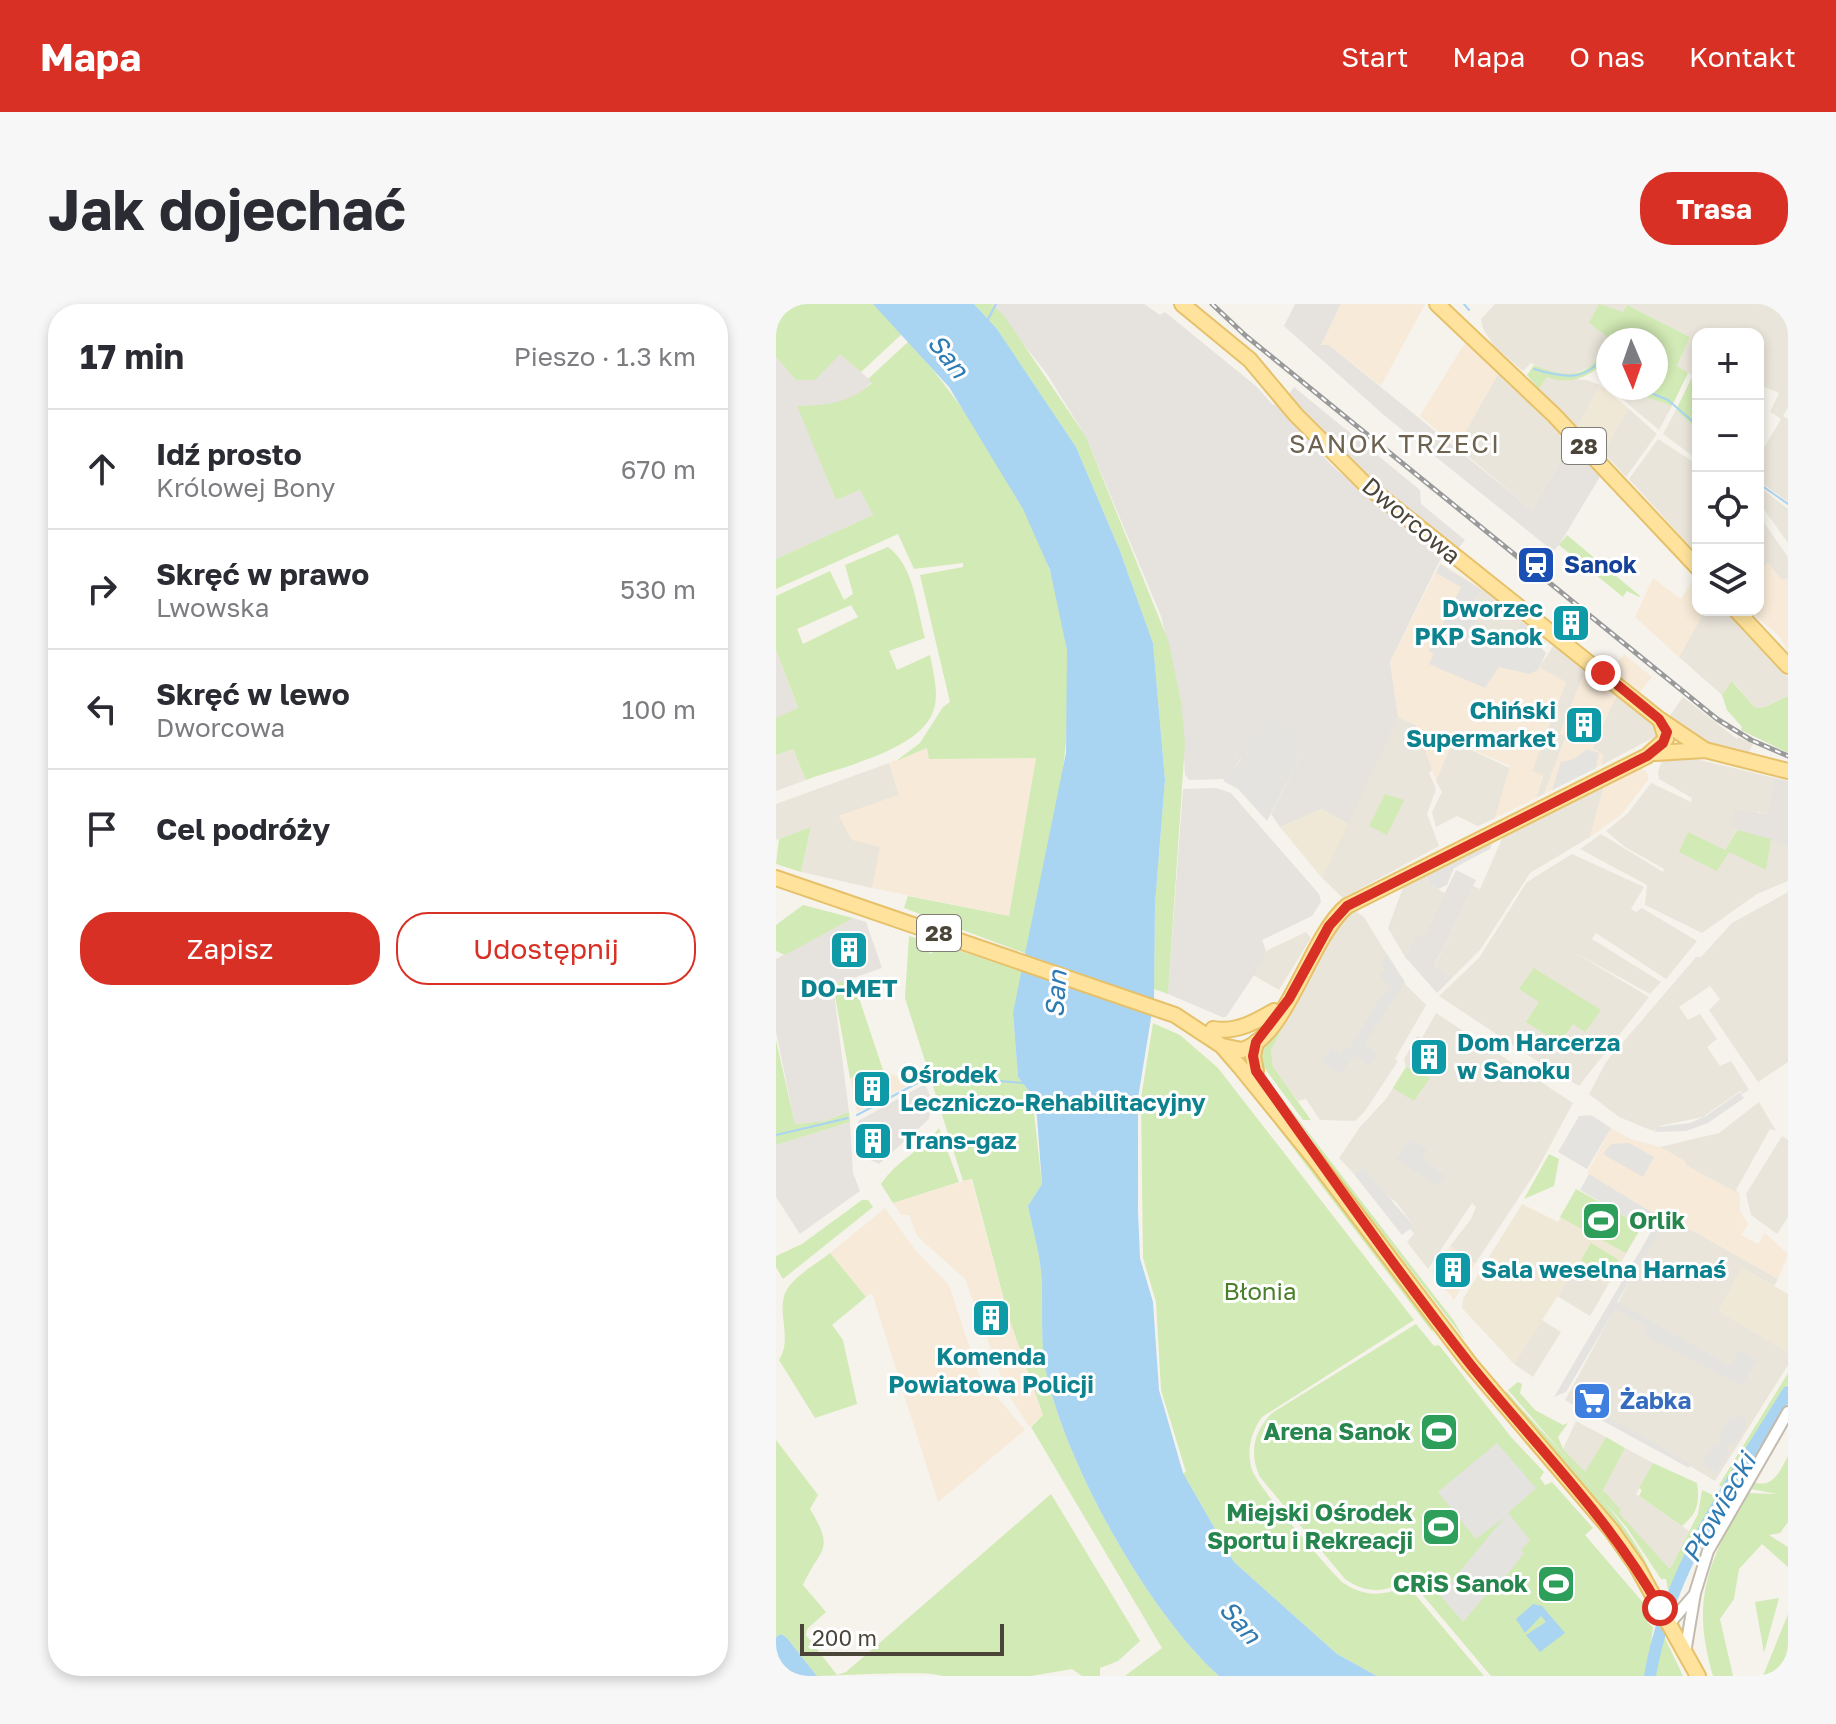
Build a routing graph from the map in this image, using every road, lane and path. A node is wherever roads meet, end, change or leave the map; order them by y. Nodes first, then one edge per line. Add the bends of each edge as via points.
1 (1182, 304) edge
2 (1437, 304) edge
3 (1692, 562) edge
4 (1742, 616) edge
5 (1788, 666) edge
6 (1659, 719) junction
7 (1705, 750) junction
8 (1647, 756) junction
9 (1788, 771) edge
10 (776, 878) edge
11 (1299, 980) junction
12 (1274, 1011) junction
13 (1172, 1014) junction
14 (1213, 1029) junction
15 (1256, 1042) junction
16 (1222, 1046) junction
17 (1238, 1050) junction
18 (1248, 1069) junction
19 (1788, 1412) edge
20 (1675, 1613) junction
21 (1685, 1653) junction
22 (1698, 1676) edge

1 - 6 main road, Dworcowa via 1250,360 1366,485
2 - 3 main road, 28 via 1554,415
4 - 5 main road
6 - 7 main road, Dworcowa
6 - 8 main road via 1666,739
7 - 8 main road
7 - 9 main road
8 - 11 main road via 1352,903 1329,926
10 - 13 main road, 28
11 - 12 main road
11 - 15 main road via 1277,1019
12 - 14 main road via 1241,1027
12 - 17 main road
13 - 14 main road, 28
13 - 16 main road, 28
14 - 17 main road
15 - 17 main road
15 - 18 main road
16 - 17 main road, 28
16 - 18 main road
17 - 18 main road
18 - 20 main road via 1470,1364
19 - 20 street via 1715,1537 1695,1593
20 - 21 main road
20 - 21 street
21 - 22 main road

